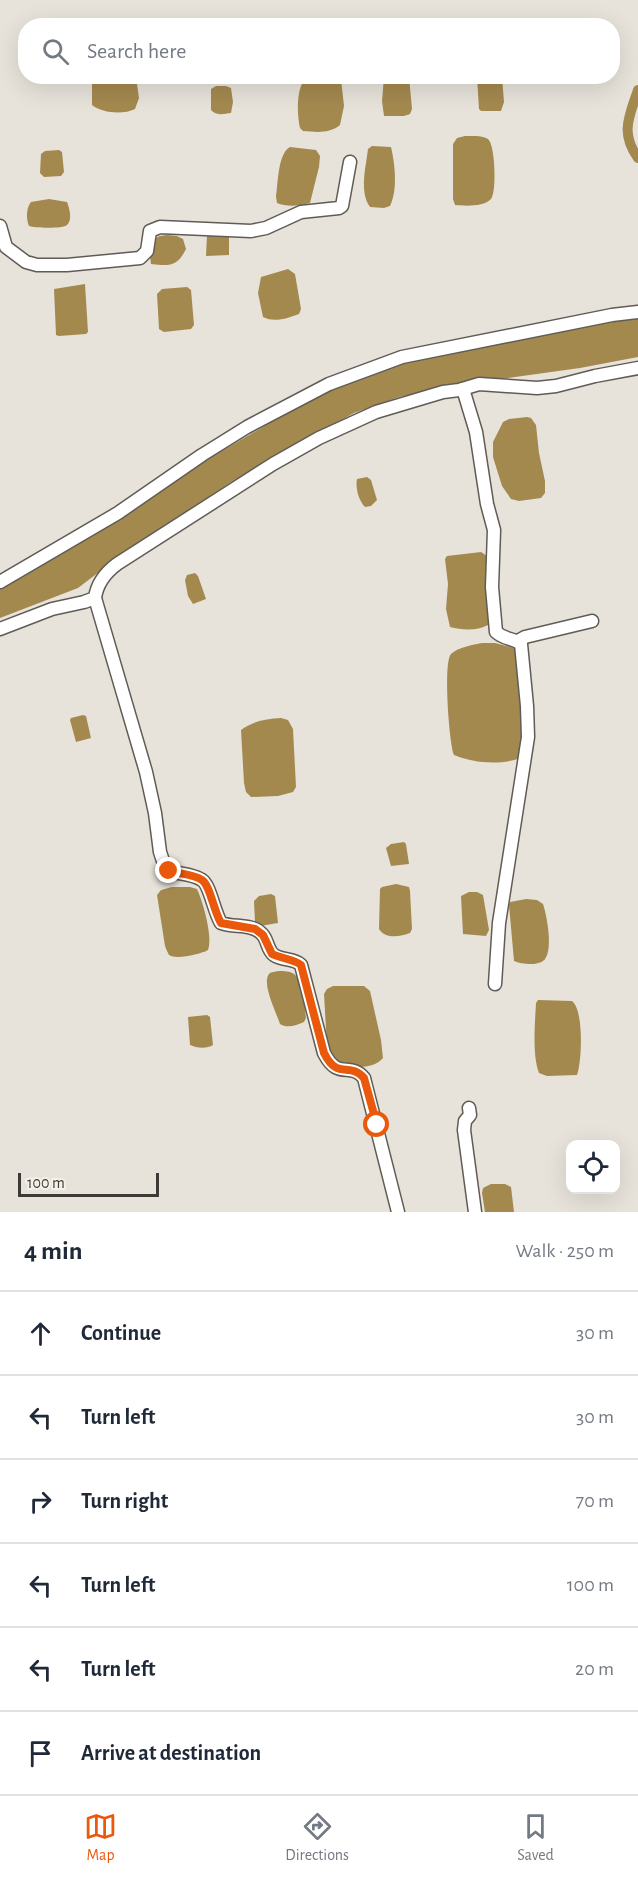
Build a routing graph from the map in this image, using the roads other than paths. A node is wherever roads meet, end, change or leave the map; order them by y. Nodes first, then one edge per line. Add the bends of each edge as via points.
1 (350, 162) dead end
2 (0, 226) edge
3 (638, 312) edge
4 (638, 368) edge
5 (463, 388) junction
6 (0, 582) edge
7 (95, 598) junction
8 (592, 621) dead end
9 (0, 629) edge
10 (518, 641) junction
11 (495, 984) dead end
12 (469, 1107) dead end
13 (398, 1212) edge
14 (476, 1212) edge

1 - 2 street via 339,208 301,212 251,231 160,227 150,231 147,251 140,258 37,265 6,247
3 - 6 street via 402,357 329,384 247,427 118,513
4 - 5 street via 556,386 479,384
5 - 7 street via 376,412 273,464 117,564 100,582
5 - 10 street via 476,432 495,530 492,587 496,632
7 - 9 street
7 - 13 street via 146,771 164,864 169,871 201,879 207,885 221,923 255,929 263,935 272,954 301,965 330,1064 360,1073 364,1078
8 - 10 street
10 - 11 street via 528,737 500,923
12 - 14 street via 465,1130

